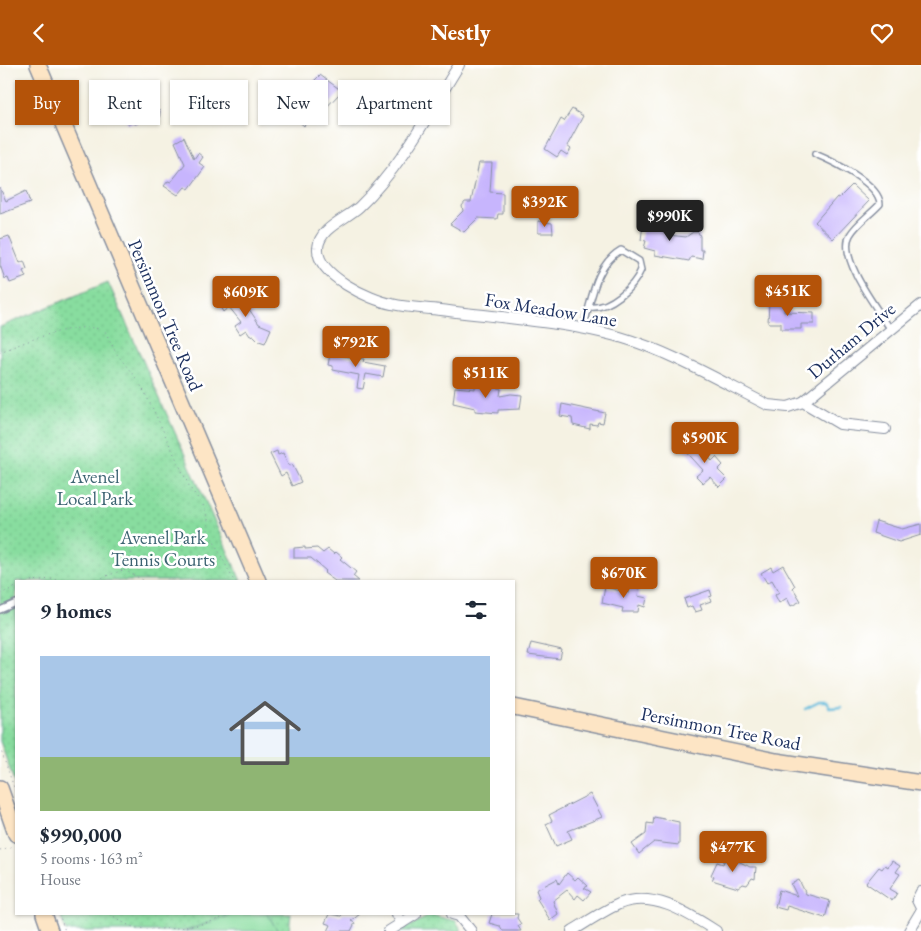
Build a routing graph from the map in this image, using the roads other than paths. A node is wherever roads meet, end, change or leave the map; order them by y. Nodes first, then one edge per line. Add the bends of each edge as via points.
1 (38, 65) edge
2 (459, 65) edge
3 (815, 154) dead end
4 (921, 305) edge
5 (589, 307) junction
6 (582, 329) junction
7 (891, 330) junction
8 (803, 402) junction
9 (884, 429) dead end
10 (258, 580) edge
11 (15, 603) edge
12 (0, 610) edge
13 (515, 707) edge
14 (921, 783) edge
15 (0, 787) edge
16 (15, 831) edge
17 (921, 892) edge
18 (921, 910) edge
19 (44, 915) edge
20 (456, 915) edge
21 (400, 918) edge
22 (712, 930) edge
23 (50, 931) edge
24 (388, 931) edge
25 (471, 931) edge
26 (572, 931) edge
27 (909, 931) edge

1 - 10 main road, Persimmon Tree Road
2 - 6 street, Fox Meadow Lane via 386,177 358,207 323,234 318,249 323,263 350,288 391,304
3 - 7 lane via 836,163 874,189 880,199 880,204 850,236 848,244 861,285
4 - 7 street, Durham Drive
5 - 5 lane via 600,273 613,255 621,250 639,261 641,269 631,286 608,303
5 - 6 lane
6 - 8 street, Fox Meadow Lane via 622,337 768,405 788,407
7 - 8 street, Durham Drive
8 - 9 street via 840,424
11 - 12 lane
13 - 14 main road, Persimmon Tree Road via 776,761
15 - 16 main road
17 - 18 street via 917,900
18 - 27 street
19 - 23 main road
20 - 25 street
21 - 24 street
22 - 26 street via 683,910 663,903 640,901 620,903

